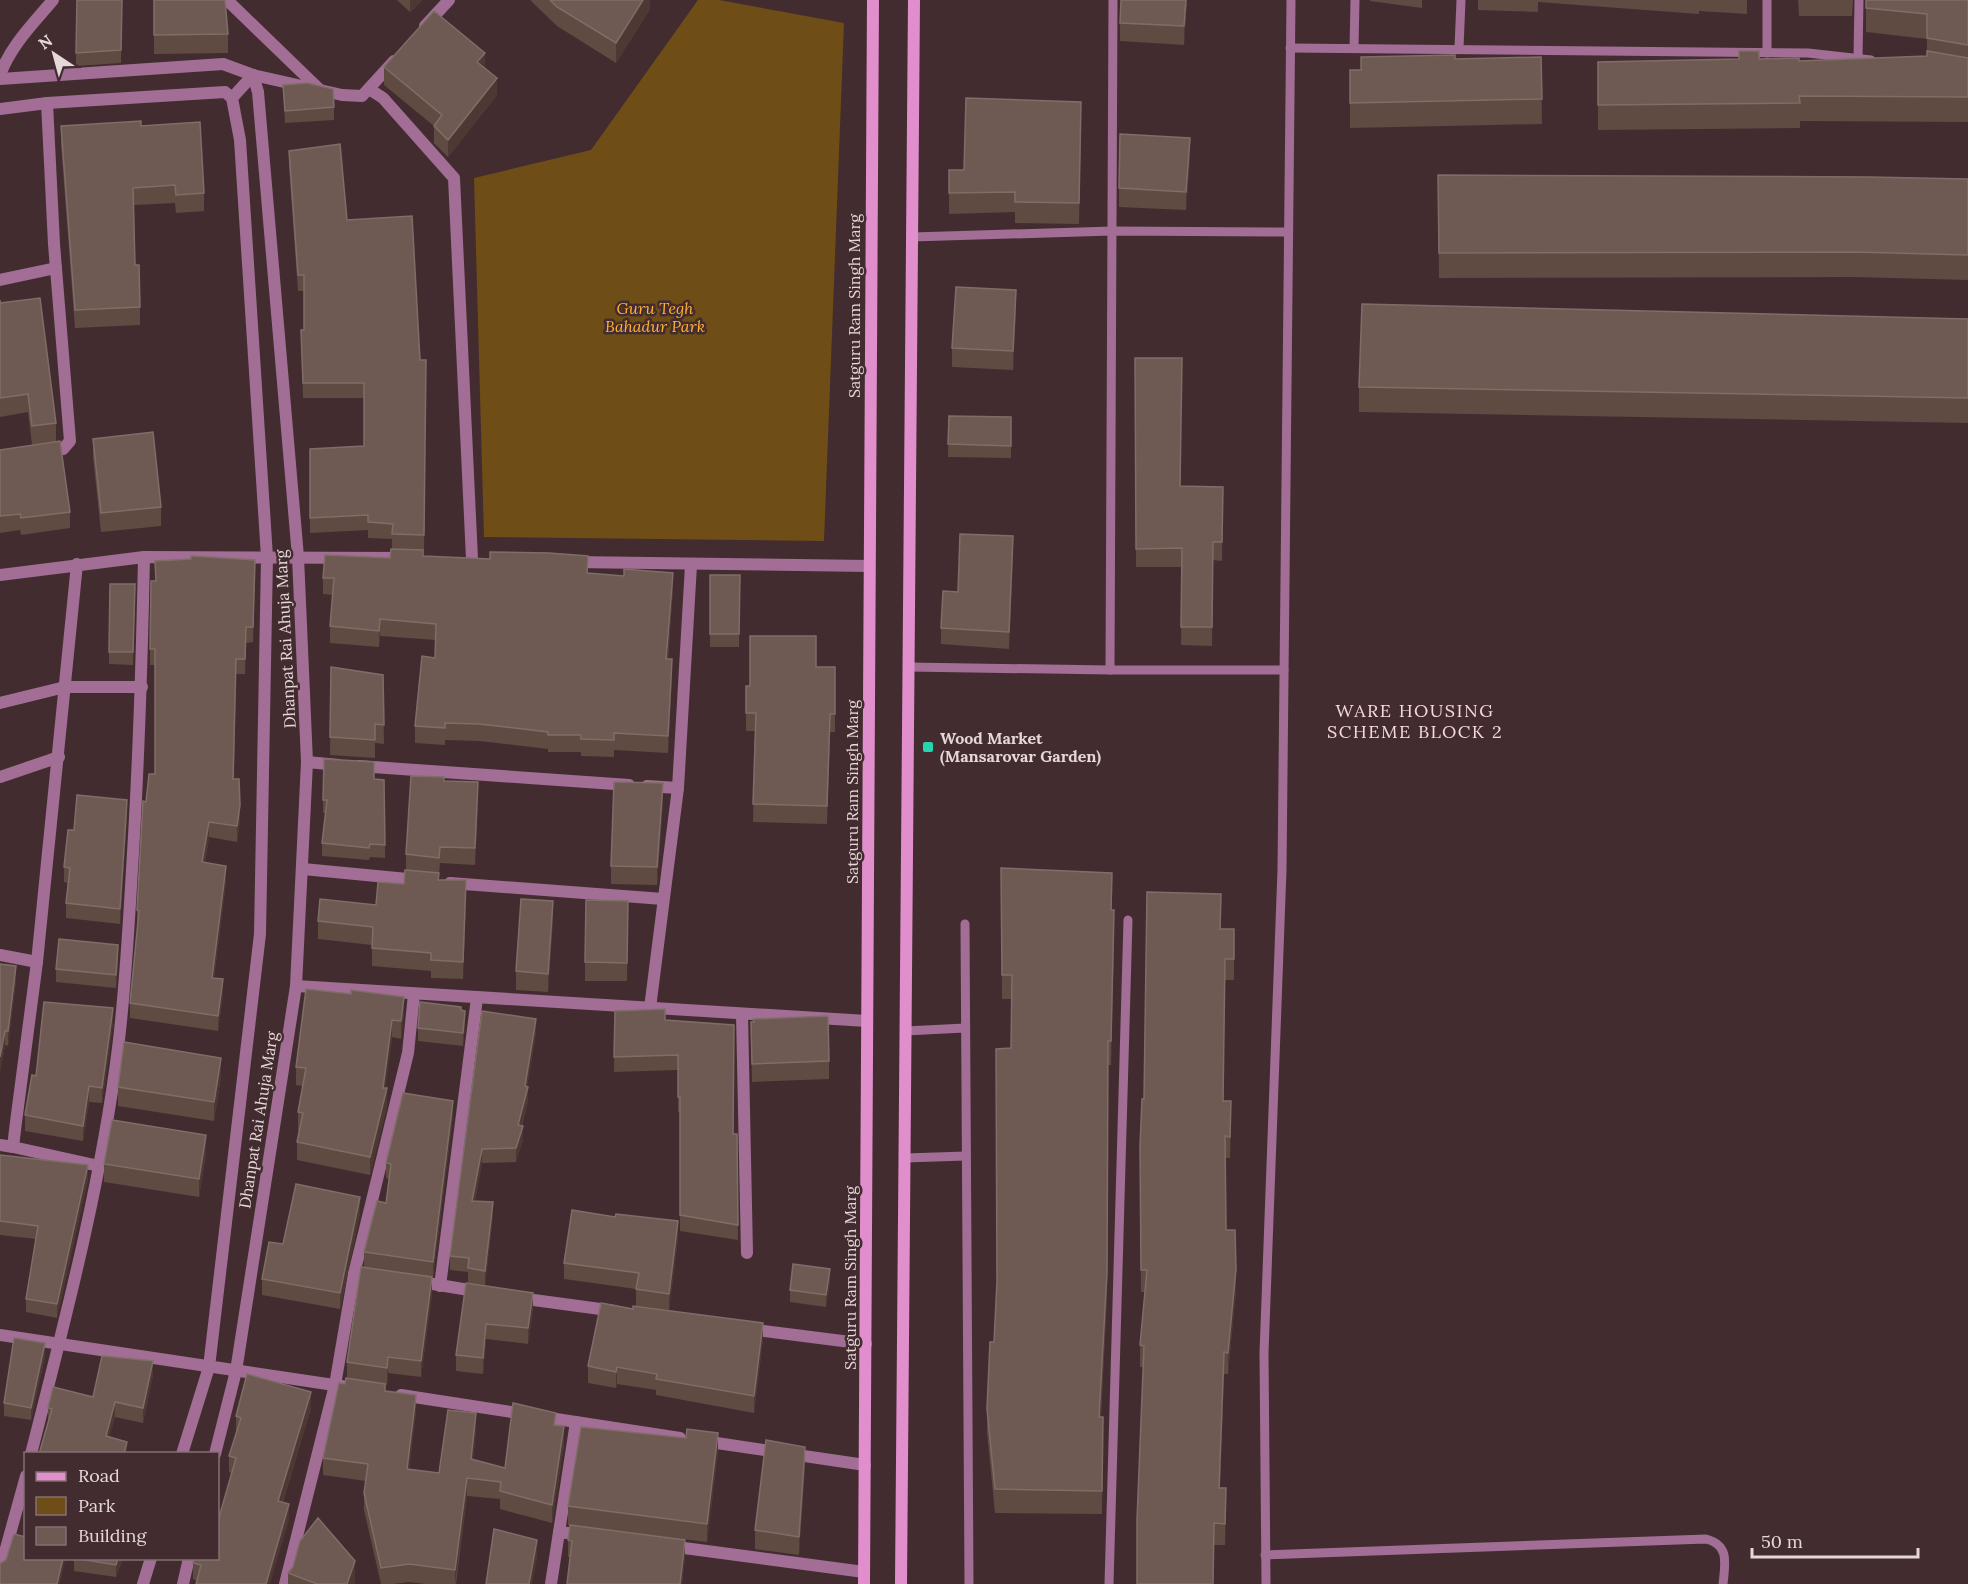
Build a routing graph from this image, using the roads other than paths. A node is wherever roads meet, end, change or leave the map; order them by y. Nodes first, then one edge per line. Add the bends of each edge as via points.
1 (53, 0) edge
2 (227, 0) edge
3 (449, 0) edge
4 (873, 0) edge
5 (914, 0) edge
6 (1113, 0) edge
7 (1291, 0) edge
8 (1355, 0) edge
9 (1461, 0) edge
10 (1767, 0) edge
11 (1859, 0) edge
12 (417, 36) edge
13 (1290, 48) junction
14 (1354, 48) junction
15 (1460, 48) junction
16 (401, 53) edge
17 (1767, 53) junction
18 (1858, 58) junction
19 (1880, 62) edge
20 (253, 75) junction
21 (0, 77) edge
22 (369, 89) junction
23 (320, 90) junction
24 (232, 98) junction
25 (47, 103) junction
26 (0, 108) edge
27 (1112, 231) junction
28 (1288, 232) junction
29 (912, 237) junction
30 (56, 268) junction
31 (0, 280) edge
32 (31, 453) edge
33 (144, 557) junction
34 (267, 557) junction
35 (298, 557) junction
36 (416, 558) edge
37 (472, 559) edge
38 (564, 562) edge
39 (77, 564) junction
40 (691, 565) junction
41 (869, 566) junction
42 (0, 575) edge
43 (909, 667) junction
44 (1110, 670) junction
45 (1284, 670) junction
46 (65, 687) junction
47 (142, 687) junction
48 (0, 703) edge
49 (59, 757) junction
50 (307, 762) junction
51 (0, 777) edge
52 (678, 788) junction
53 (303, 869) junction
54 (663, 899) junction
55 (1128, 920) dead end
56 (965, 924) dead end
57 (0, 955) edge
58 (37, 962) junction
59 (296, 986) junction
60 (414, 994) junction
61 (477, 998) junction
62 (650, 1008) junction
63 (742, 1014) junction
64 (867, 1021) junction
65 (965, 1028) junction
66 (905, 1031) junction
67 (6, 1146) edge
68 (966, 1156) junction
69 (905, 1158) junction
70 (99, 1166) junction
71 (747, 1252) dead end
72 (354, 1274) junction
73 (385, 1277) edge
74 (405, 1279) edge
75 (440, 1286) junction
76 (629, 1313) edge
77 (736, 1327) edge
78 (0, 1335) edge
79 (59, 1344) junction
80 (866, 1344) junction
81 (209, 1367) junction
82 (236, 1371) junction
83 (335, 1385) junction
84 (369, 1390) edge
85 (392, 1394) edge
86 (576, 1422) junction
87 (32, 1452) edge
88 (183, 1452) edge
89 (216, 1452) edge
90 (865, 1465) junction
91 (24, 1483) edge
92 (560, 1532) junction
93 (595, 1537) edge
94 (653, 1544) edge
95 (1265, 1555) junction
96 (150, 1560) edge
97 (189, 1560) edge
98 (0, 1570) edge
99 (864, 1578) edge
100 (143, 1584) edge
101 (183, 1584) edge
102 (285, 1584) edge
103 (551, 1584) edge
104 (901, 1584) edge
105 (969, 1584) edge
106 (1109, 1584) edge
107 (1266, 1584) edge
108 (1723, 1584) edge

1 - 21 street via 18,41
2 - 23 street
3 - 12 street
4 - 41 main road, Satguru Ram Singh Marg
5 - 29 main road
6 - 27 lane
7 - 13 lane
8 - 14 lane
9 - 15 lane
10 - 17 lane
11 - 18 lane
13 - 14 lane
13 - 28 lane
14 - 15 lane
15 - 17 lane
16 - 22 street
17 - 18 lane
18 - 19 lane
20 - 21 street via 237,67 210,63
20 - 23 street
20 - 24 street
20 - 35 street, Dhanpat Rai Ahuja Marg via 258,92
22 - 23 street via 362,96
22 - 37 street via 383,98 454,178
24 - 25 street via 225,93
24 - 34 street, Dhanpat Rai Ahuja Marg via 240,140
25 - 26 street
25 - 30 street
27 - 28 lane
27 - 29 lane
27 - 44 lane
28 - 45 lane
29 - 43 main road
30 - 31 street
30 - 32 street via 70,441 63,448
33 - 34 street
33 - 39 street
33 - 47 street
34 - 35 street
34 - 81 street, Dhanpat Rai Ahuja Marg via 260,934
35 - 36 street
35 - 50 street, Dhanpat Rai Ahuja Marg
38 - 40 street
39 - 42 street
39 - 46 street
40 - 41 street
40 - 52 street
41 - 64 main road, Satguru Ram Singh Marg
43 - 44 lane
43 - 66 main road
44 - 45 lane
45 - 95 lane via 1282,870 1264,1353
46 - 47 street
46 - 48 street
46 - 49 street
47 - 70 street via 122,1004
49 - 51 street
49 - 58 street
50 - 52 street
50 - 53 street, Dhanpat Rai Ahuja Marg
52 - 54 street
53 - 54 street
53 - 59 street, Dhanpat Rai Ahuja Marg
54 - 62 street
55 - 106 lane
56 - 65 lane
57 - 58 street
58 - 67 street
59 - 60 street
59 - 82 street, Dhanpat Rai Ahuja Marg
60 - 61 street
60 - 72 street via 408,1053
61 - 62 street
61 - 75 street
62 - 63 street
63 - 64 street
63 - 71 street
64 - 80 main road, Satguru Ram Singh Marg
65 - 66 lane
65 - 68 lane
66 - 69 main road
67 - 70 street
68 - 69 lane
68 - 105 lane
69 - 104 main road
70 - 79 street
72 - 73 street
72 - 83 street
74 - 75 street
75 - 76 street
77 - 80 street
78 - 79 street
79 - 81 street
79 - 87 street
80 - 90 main road, Satguru Ram Singh Marg
81 - 82 street
81 - 88 street, Dhanpat Rai Ahuja Marg
82 - 83 street
82 - 89 street, Dhanpat Rai Ahuja Marg
83 - 84 street
83 - 102 street
85 - 86 street
86 - 90 street
86 - 92 street
90 - 99 main road, Satguru Ram Singh Marg
91 - 98 street
92 - 93 street
92 - 103 street
94 - 99 street
95 - 107 lane
95 - 108 lane via 1707,1539 1723,1548
96 - 100 street
97 - 101 street

